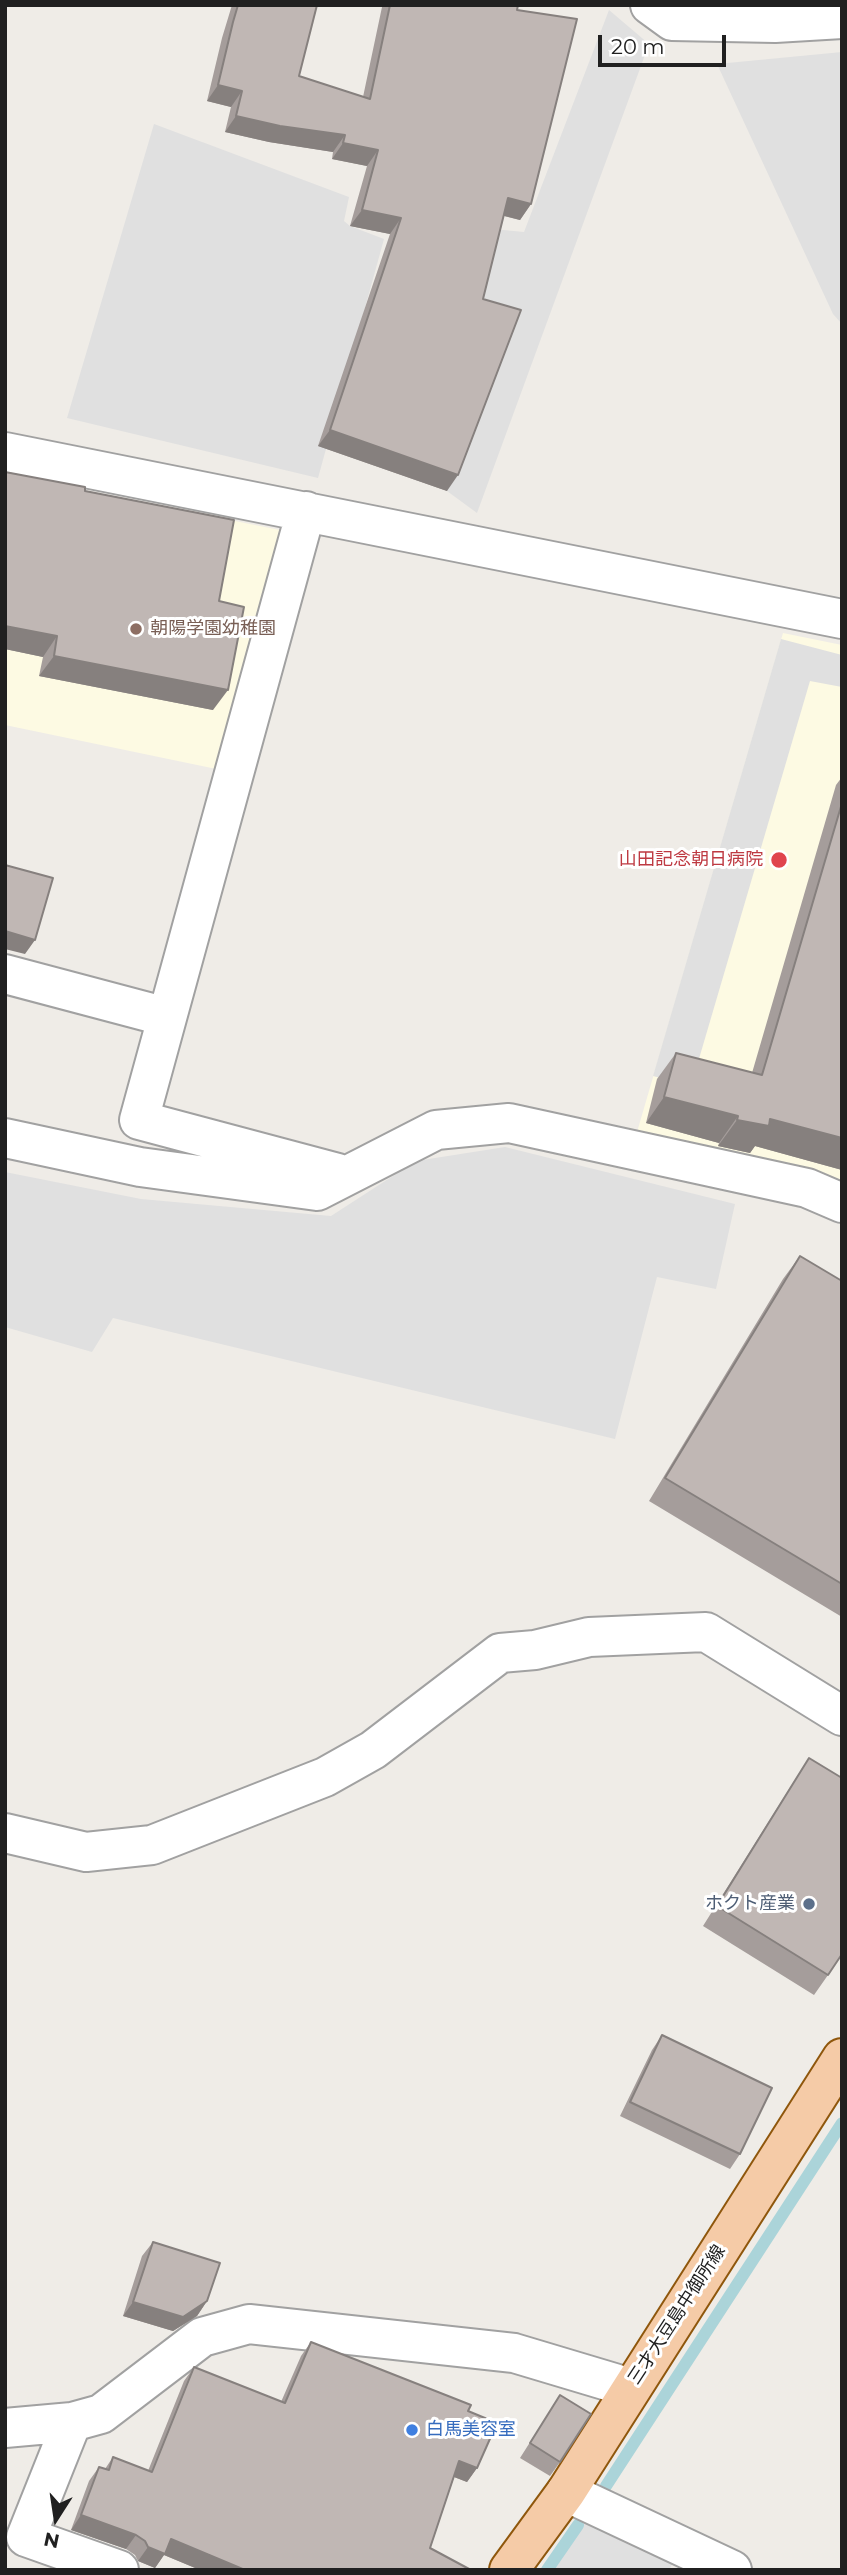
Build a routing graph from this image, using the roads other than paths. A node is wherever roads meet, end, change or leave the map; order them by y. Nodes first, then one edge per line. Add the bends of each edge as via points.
1 (650, 5) edge
2 (842, 19) edge
3 (5, 452) edge
4 (306, 511) junction
5 (842, 619) edge
6 (5, 974) edge
7 (167, 1017) junction
8 (5, 1138) edge
9 (346, 1175) junction
10 (842, 1203) edge
11 (842, 1716) edge
12 (5, 1833) edge
13 (842, 2058) edge
14 (631, 2388) junction
15 (72, 2422) junction
16 (5, 2428) edge
17 (566, 2491) junction
18 (119, 2570) edge
19 (509, 2570) edge
20 (732, 2570) edge

1 - 2 street via 672,21
3 - 4 street
4 - 5 street
4 - 7 street
6 - 7 street
7 - 9 street via 139,1120
8 - 9 street via 140,1167 317,1191
9 - 10 street via 436,1130 509,1123 807,1188
11 - 12 street via 706,1632 589,1637 499,1653 373,1750 325,1777 152,1845 86,1853
13 - 14 main road, 三才大豆島中御所線
14 - 15 street via 514,2353 249,2324 202,2337 101,2414
14 - 17 main road, 三才大豆島中御所線
15 - 16 street
15 - 18 street via 26,2537
17 - 19 main road, 三才大豆島中御所線
17 - 20 street

